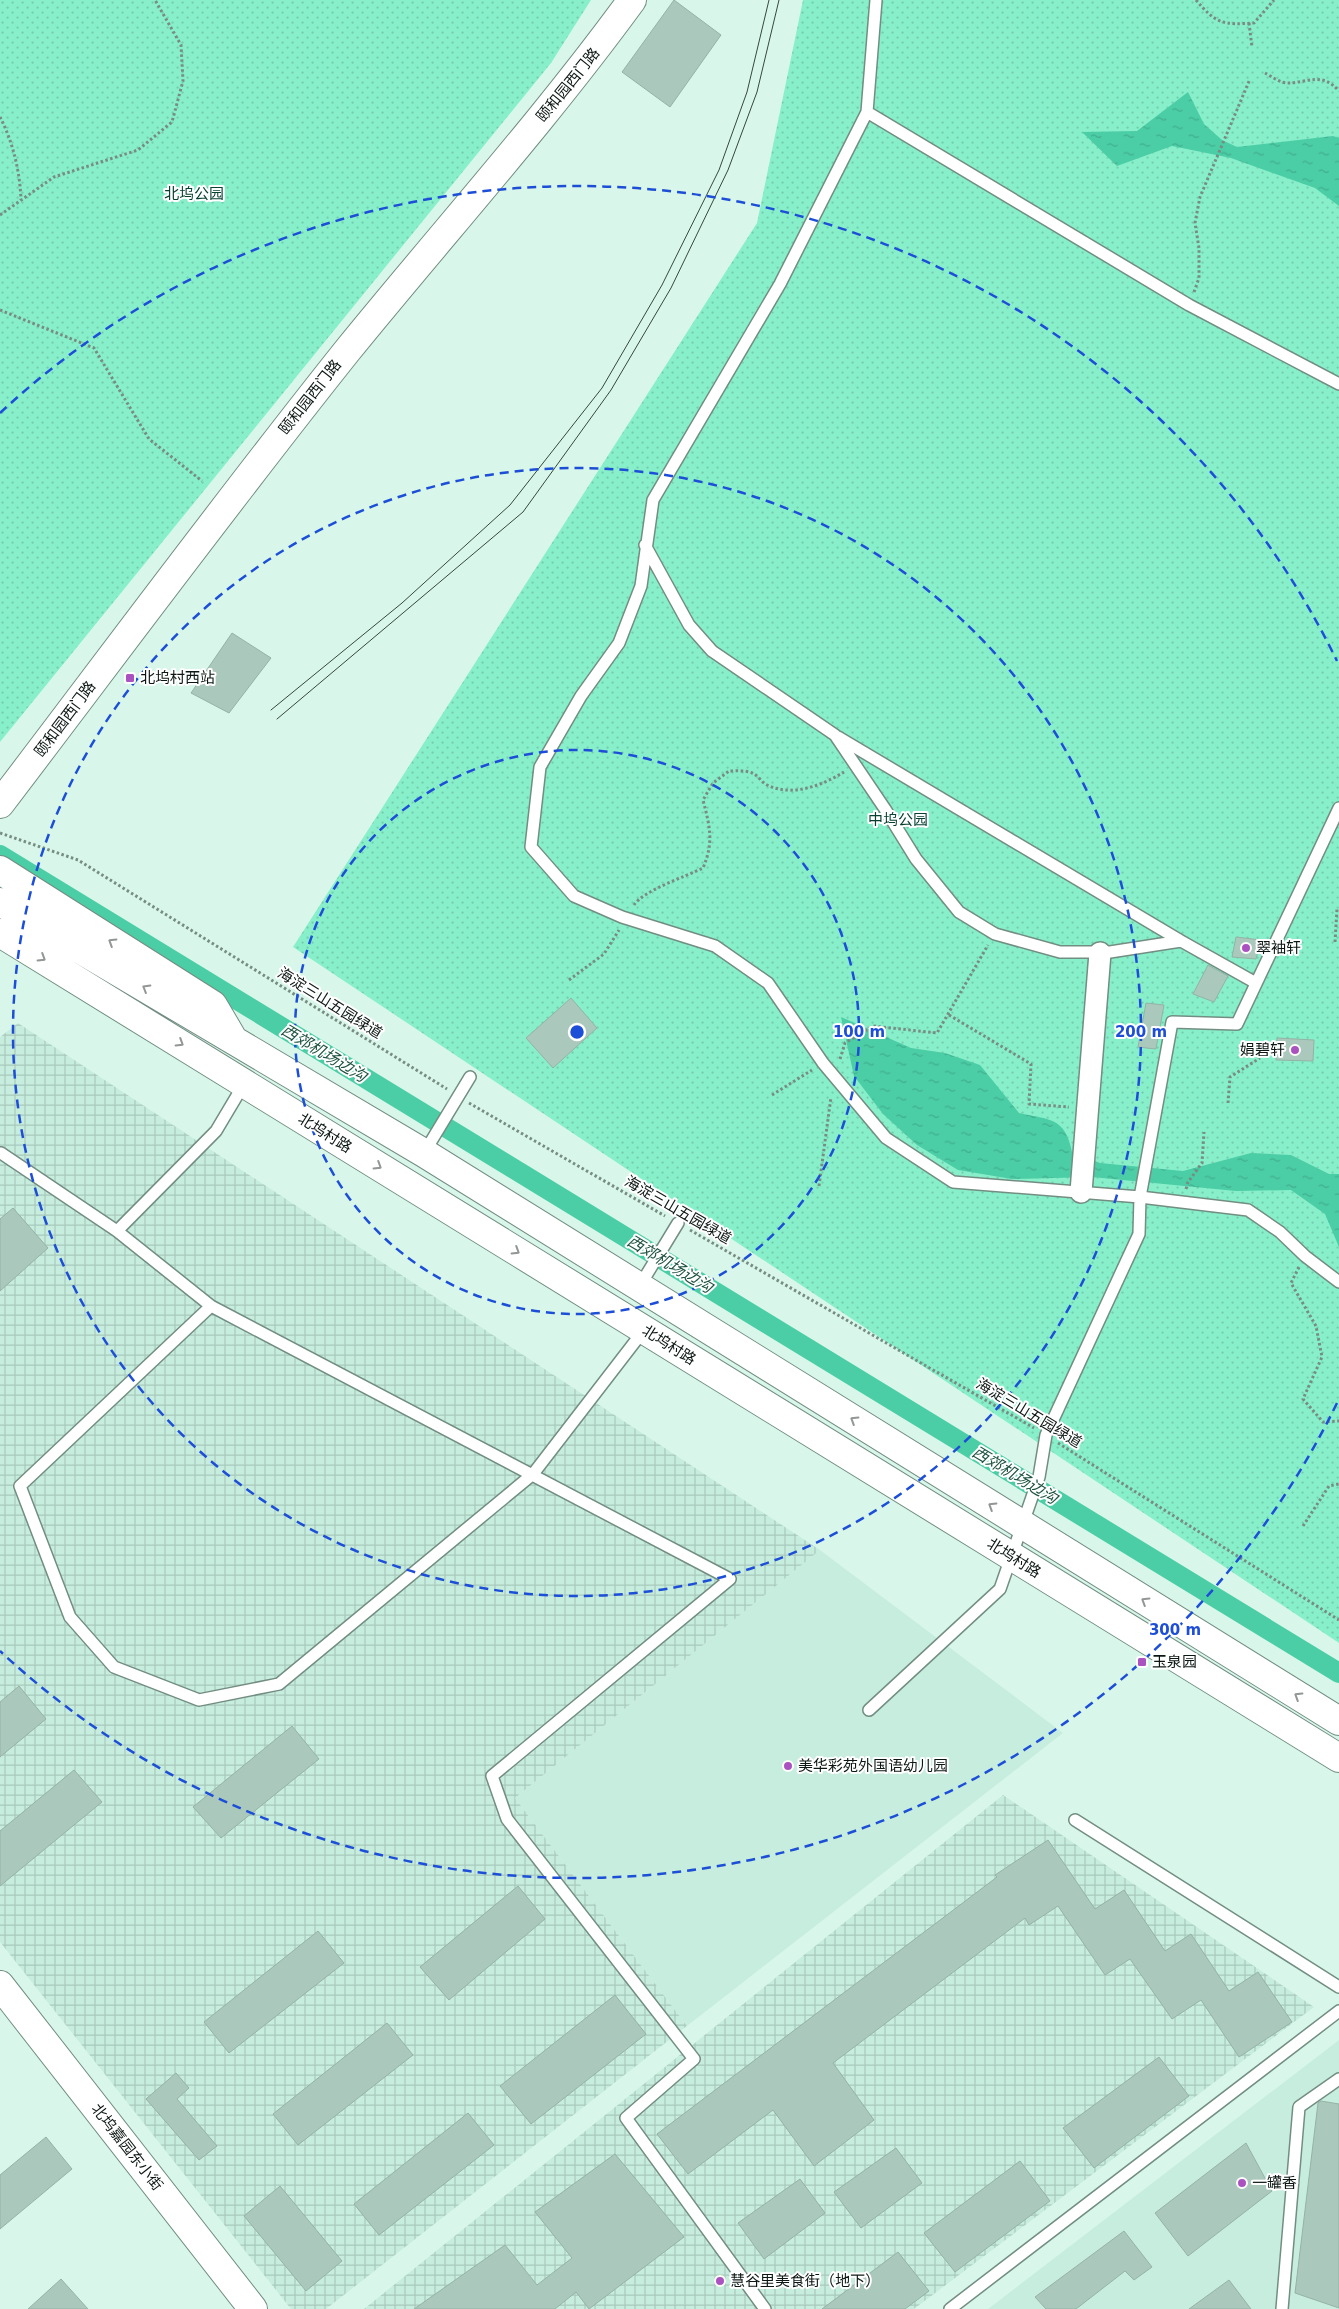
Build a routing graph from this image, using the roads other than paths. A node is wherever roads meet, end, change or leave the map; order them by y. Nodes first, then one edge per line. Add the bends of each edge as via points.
1 (632, 0) edge
2 (876, 0) edge
3 (867, 112) junction
4 (1339, 384) edge
5 (645, 546) junction
6 (835, 735) junction
7 (0, 804) edge
8 (1339, 808) edge
9 (0, 870) edge
10 (0, 902) edge
11 (0, 933) edge
12 (1181, 941) junction
13 (1100, 953) junction
14 (1256, 983) junction
15 (233, 1040) junction
16 (470, 1077) dead end
17 (244, 1083) junction
18 (429, 1144) junction
19 (1, 1153) edge
20 (1081, 1192) junction
21 (1140, 1197) junction
22 (678, 1223) road end
23 (117, 1231) junction
24 (646, 1276) junction
25 (1339, 1282) edge
26 (212, 1306) junction
27 (644, 1330) junction
28 (533, 1474) junction
29 (1022, 1524) junction
30 (1011, 1556) junction
31 (869, 1710) dead end
32 (1339, 1721) edge
33 (1339, 1758) edge
34 (1075, 1820) dead end
35 (0, 1985) edge
36 (1339, 1987) edge
37 (1339, 2011) edge
38 (1339, 2078) edge
39 (253, 2309) edge
40 (765, 2309) edge
41 (950, 2309) edge
42 (1282, 2309) edge

1 - 7 main road, 颐和园西门路 via 586,64 349,349 246,479
2 - 3 lane
3 - 4 lane via 1189,305
3 - 5 lane via 780,284 653,500
5 - 6 lane via 689,625 712,651
5 - 20 lane via 641,586 619,643 581,696 540,766 531,847 574,896 626,919 715,946 768,983 823,1063 886,1138 953,1182
6 - 12 lane
6 - 13 lane via 916,859 959,912 995,934 1060,952
8 - 14 lane
15 -> 9 main road via 213,1005
15 -> 10 main road
11 -> 17 main road, 北坞村路
12 - 13 lane
12 - 14 lane
13 - 20 street
14 - 21 lane via 1237,1024 1172,1022
15 - 18 main road
16 - 18 lane
17 - 23 lane via 216,1131
17 -> 27 main road, 北坞村路
18 - 24 main road
19 - 23 lane
20 - 21 lane
21 - 25 lane via 1248,1210 1280,1232
21 - 29 lane via 1140,1234 1046,1435 1039,1477
22 - 24 lane
23 - 26 lane
29 -> 24 main road
26 - 28 lane
26 - 28 lane via 20,1486 70,1617 114,1667 199,1700 279,1684
27 - 28 lane
27 - 30 main road, 北坞村路
28 - 40 lane via 730,1579 492,1776 507,1819 694,2060 626,2118
29 - 30 lane
32 -> 29 main road
30 - 31 lane via 1000,1589
30 - 33 main road, 北坞村路
34 - 36 lane
35 - 39 main road, 北坞嘉园东小街
37 - 41 lane
38 - 42 lane via 1299,2107

